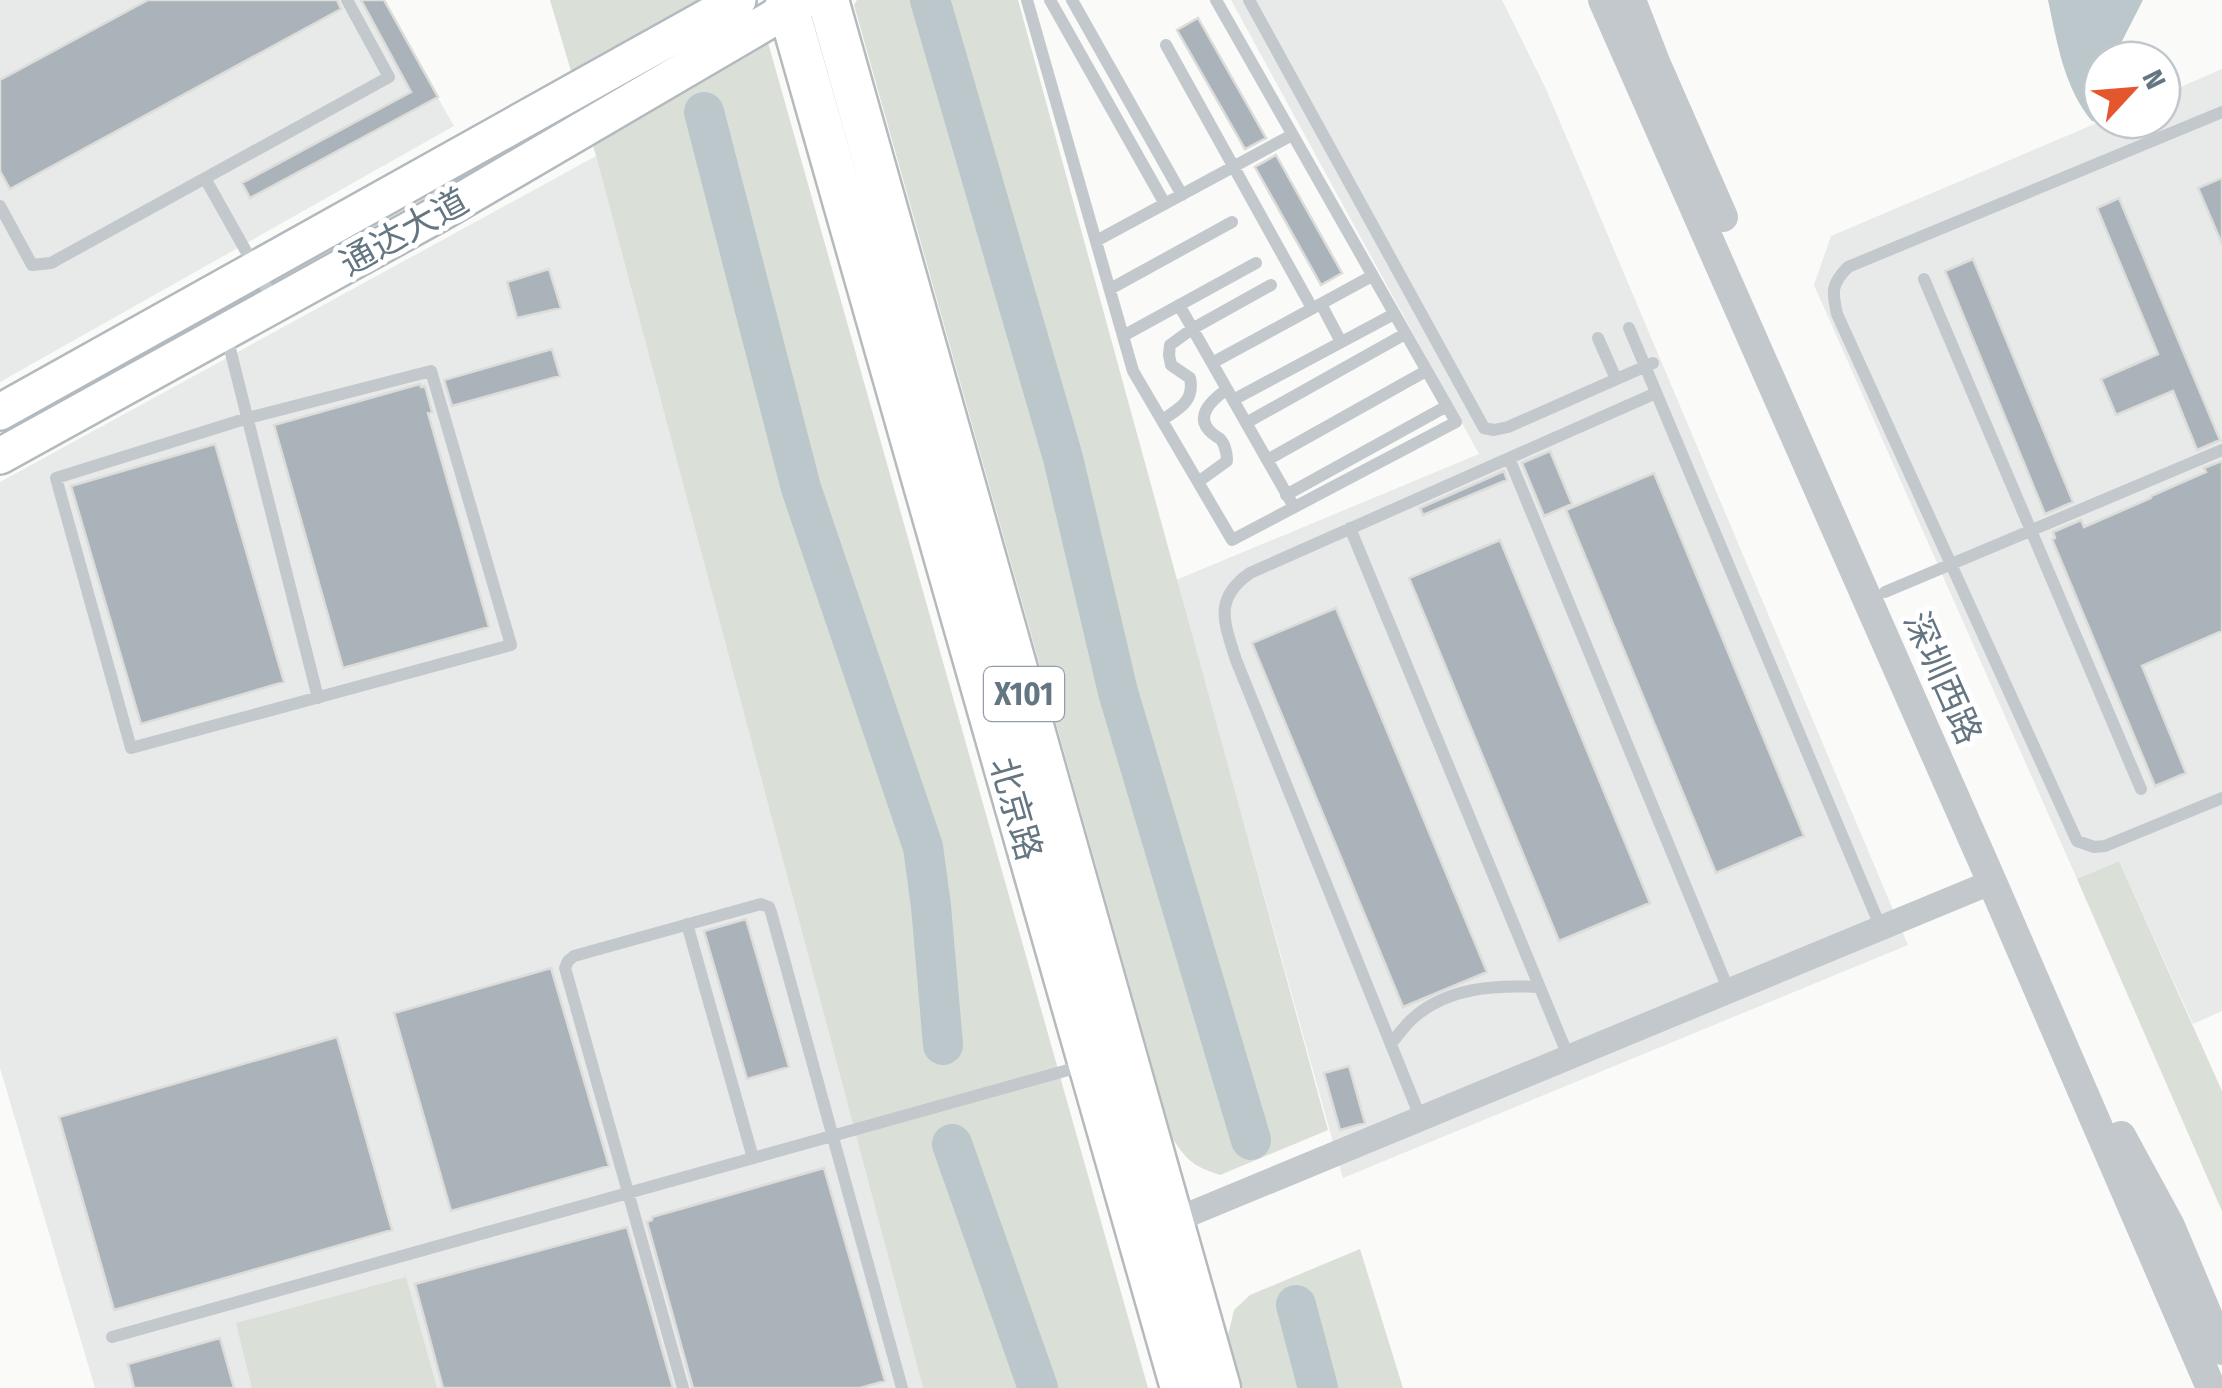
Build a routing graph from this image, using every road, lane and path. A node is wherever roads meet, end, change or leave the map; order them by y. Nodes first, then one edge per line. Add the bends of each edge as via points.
1 (348, 0) edge
2 (738, 0) edge
3 (828, 0) edge
4 (1027, 0) edge
5 (1050, 0) edge
6 (1072, 0) edge
7 (1216, 0) edge
8 (1249, 0) edge
9 (1604, 0) edge
10 (1631, 0) edge
11 (793, 3) edge
12 (1166, 45) dead end
13 (2222, 112) edge
14 (1292, 135) junction
15 (1233, 167) junction
16 (206, 180) junction
17 (1182, 195) junction
18 (1165, 204) junction
19 (0, 206) edge
20 (1232, 222) dead end
21 (1096, 241) junction
22 (1256, 263) dead end
23 (256, 269) junction
24 (1372, 276) junction
25 (1924, 278) dead end
26 (1270, 286) dead end
27 (1110, 289) junction
28 (276, 303) junction
29 (1179, 305) junction
30 (1316, 306) junction
31 (1394, 314) junction
32 (1628, 328) dead end
33 (1192, 329) junction
34 (226, 331) junction
35 (1406, 334) junction
36 (1124, 336) junction
37 (1598, 338) dead end
38 (1341, 342) junction
39 (1212, 362) junction
40 (1649, 365) junction
41 (1426, 371) junction
42 (1616, 380) junction
43 (1656, 393) junction
44 (1230, 394) junction
45 (0, 412) edge
46 (248, 418) junction
47 (1162, 420) junction
48 (1246, 423) junction
49 (2222, 450) edge
50 (0, 456) edge
51 (1508, 458) junction
52 (1267, 460) junction
53 (1198, 482) junction
54 (1290, 501) junction
55 (1350, 528) junction
56 (2030, 530) junction
57 (1951, 564) junction
58 (1885, 592) junction
59 (318, 698) junction
60 (2141, 789) dead end
61 (2222, 798) edge
62 (1992, 882) junction
63 (687, 924) junction
64 (1881, 928) junction
65 (1539, 986) junction
66 (1729, 991) junction
67 (1390, 1044) junction
68 (1568, 1058) junction
69 (1089, 1065) junction
70 (1421, 1119) junction
71 (833, 1136) junction
72 (754, 1158) junction
73 (628, 1193) junction
74 (1173, 1221) junction
75 (112, 1337) dead end
76 (2222, 1350) edge
77 (683, 1388) edge
78 (902, 1388) edge
79 (1181, 1388) edge
80 (1220, 1388) edge
81 (2210, 1388) edge

1 - 16 lane via 389,77
2 - 23 main road, 通达大道
3 - 74 main road, 北京路 / X101
4 - 21 lane
5 - 18 lane
6 - 17 lane
7 - 14 lane
8 - 42 lane via 1484,428 1508,427
9 - 62 street, 深圳西路
10 - 58 street, 深圳西路
11 - 28 main road, 通达大道
11 - 69 main road, 北京路 / X101
12 - 15 lane
13 - 57 lane via 1864,259 1836,278 1837,314
14 - 15 lane
14 - 24 lane
15 - 17 lane
15 - 30 lane
16 - 19 lane via 51,263 32,265
16 - 23 lane
17 - 18 lane
18 - 21 lane
20 - 27 lane
21 - 27 lane
22 - 29 lane
23 - 28 lane
23 - 45 main road, 通达大道
24 - 30 lane
24 - 31 lane
25 - 56 lane
26 - 33 lane
27 - 36 lane
28 - 34 main road, 通达大道
29 - 33 lane
29 - 36 lane
30 - 38 lane
30 - 39 lane
31 - 35 lane
31 - 38 lane
32 - 40 lane
33 - 39 lane
33 - 47 lane via 1170,345 1168,355 1190,378 1191,397
34 - 46 lane
34 - 50 main road, 通达大道
35 - 41 lane
35 - 48 lane
36 - 47 lane via 1134,371
37 - 42 lane
38 - 44 lane
39 - 44 lane
40 - 42 lane
40 - 43 lane
41 - 52 lane
41 - 54 lane via 1456,422
43 - 51 lane
43 - 64 lane
44 - 48 lane
44 - 53 lane via 1213,400 1203,420 1221,438 1227,461
46 - 59 lane
46 - 59 lane via 431,371 510,646
46 - 59 lane via 56,478 131,748
47 - 53 lane
48 - 52 lane
49 - 56 lane
51 - 55 lane
51 - 66 lane
52 - 54 lane
53 - 54 lane via 1232,540
55 - 65 lane
55 - 67 lane via 1232,586 1226,628
56 - 57 lane
56 - 60 lane
57 - 58 lane
57 - 61 lane via 2077,841 2105,846
58 - 76 street, 深圳西路 via 2116,1128 2170,1226
62 - 64 street
62 - 81 street, 深圳西路
63 - 71 lane via 752,905 768,907
63 - 72 lane
63 - 73 lane via 574,956 566,968
64 - 66 street
65 - 67 lane via 1490,986 1448,998 1412,1019
65 - 68 lane
66 - 68 street
67 - 70 lane
68 - 70 street
69 - 71 lane
69 - 79 main road, 北京路 / X101
70 - 74 street
71 - 72 lane
71 - 78 lane
72 - 73 lane
73 - 75 lane
73 - 77 lane
74 - 80 main road, 北京路 / X101

